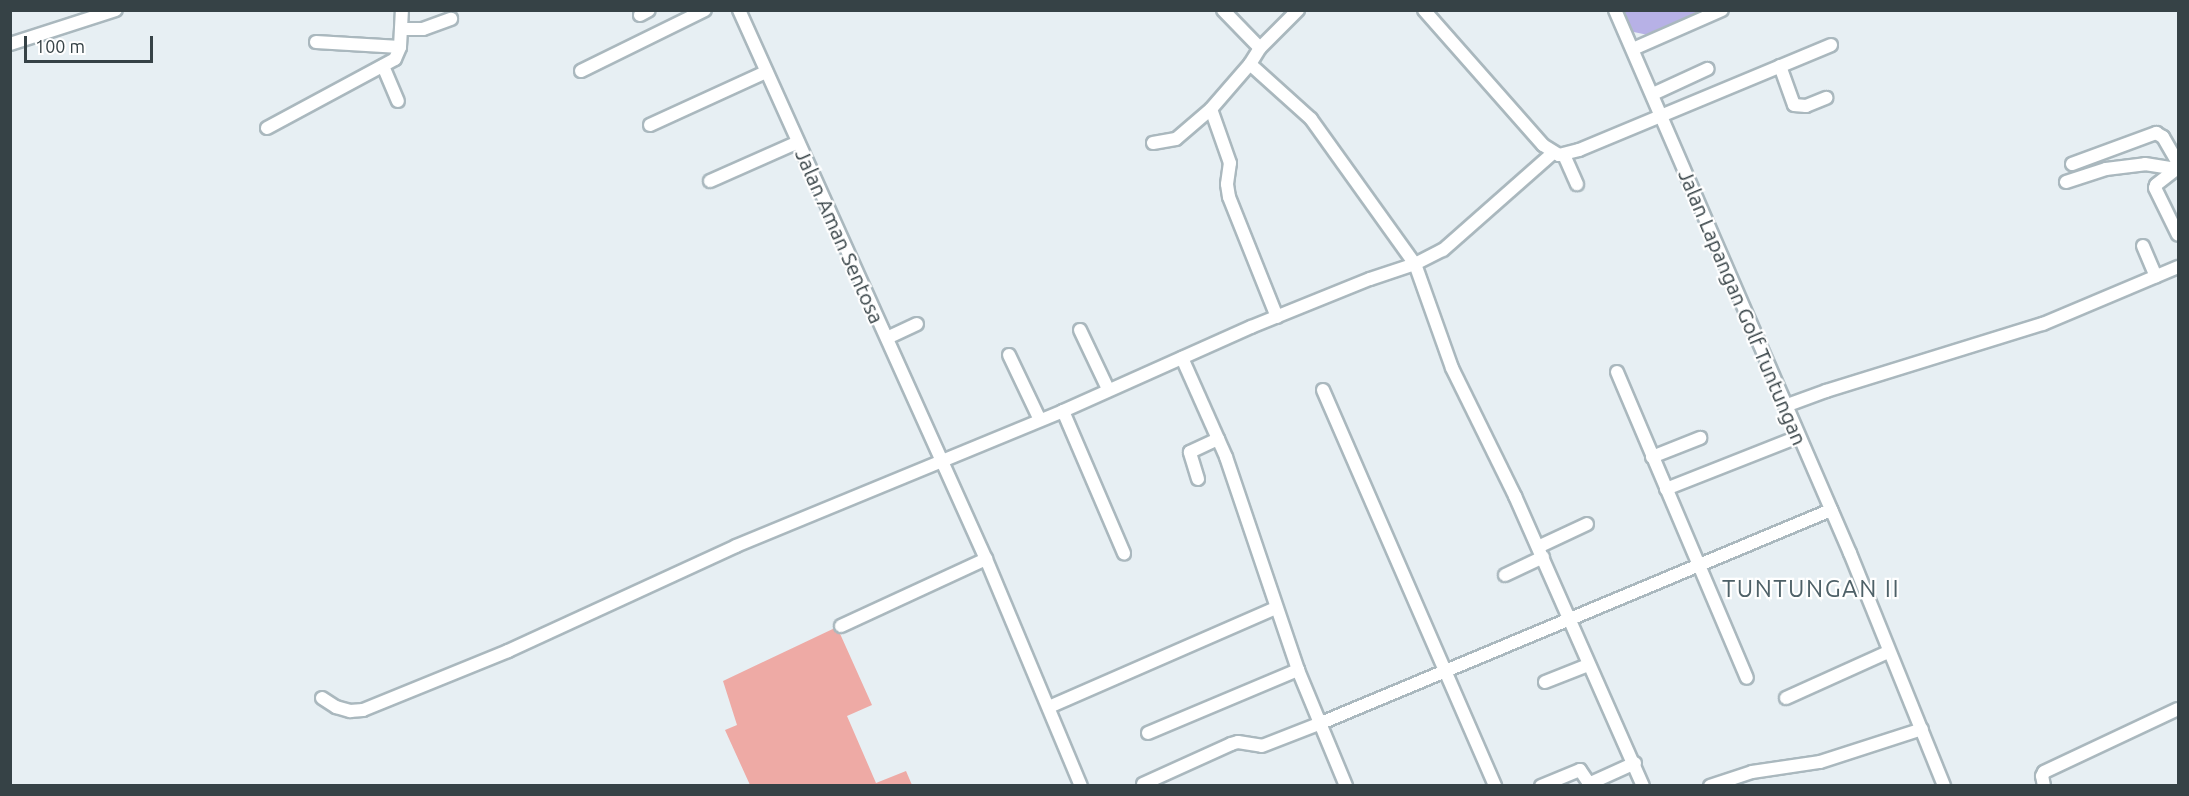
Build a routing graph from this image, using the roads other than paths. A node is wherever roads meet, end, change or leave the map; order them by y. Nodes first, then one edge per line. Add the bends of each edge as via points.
1 (116, 10) edge
2 (402, 10) edge
3 (705, 10) edge
4 (739, 10) edge
5 (1223, 10) edge
6 (1298, 10) edge
7 (1424, 10) edge
8 (1615, 10) edge
9 (1722, 10) edge
10 (451, 19) dead end
11 (401, 29) junction
12 (316, 42) dead end
13 (10, 44) edge
14 (371, 45) junction
15 (1831, 45) dead end
16 (400, 47) junction
17 (1260, 48) junction
18 (1633, 49) junction
19 (1250, 64) junction
20 (1780, 66) junction
21 (382, 67) junction
22 (1707, 69) dead end
23 (581, 71) dead end
24 (766, 72) junction
25 (1653, 94) junction
26 (1826, 98) dead end
27 (398, 100) dead end
28 (1211, 109) junction
29 (1662, 114) junction
30 (650, 125) dead end
31 (267, 128) dead end
32 (798, 142) junction
33 (1153, 143) dead end
34 (1558, 154) junction
35 (2072, 164) dead end
36 (2177, 167) edge
37 (710, 181) dead end
38 (2066, 182) dead end
39 (1577, 184) dead end
40 (2178, 235) edge
41 (2143, 246) dead end
42 (1415, 264) junction
43 (2178, 267) edge
44 (2156, 276) junction
45 (1277, 316) junction
46 (917, 324) dead end
47 (1080, 330) dead end
48 (886, 338) junction
49 (1009, 355) dead end
50 (1182, 358) junction
51 (1617, 372) dead end
52 (1108, 389) junction
53 (1323, 390) dead end
54 (1785, 406) junction
55 (1063, 411) junction
56 (1040, 420) junction
57 (1798, 436) junction
58 (1700, 438) dead end
59 (1218, 439) junction
60 (1652, 457) junction
61 (941, 461) junction
62 (1198, 479) dead end
63 (1666, 489) junction
64 (1831, 510) junction
65 (1587, 524) dead end
66 (1540, 552) junction
67 (1124, 553) dead end
68 (986, 559) junction
69 (1698, 566) junction
70 (1505, 575) dead end
71 (1276, 608) junction
72 (1568, 618) junction
73 (842, 626) dead end
74 (1888, 652) junction
75 (1588, 665) junction
76 (1298, 670) junction
77 (1445, 670) junction
78 (1747, 678) dead end
79 (1545, 682) dead end
80 (1786, 698) dead end
81 (322, 699) dead end
82 (1049, 708) junction
83 (2178, 709) edge
84 (1321, 723) junction
85 (1922, 729) junction
86 (1148, 733) dead end
87 (1635, 763) junction
88 (1143, 784) dead end
89 (1081, 786) edge
90 (1347, 786) edge
91 (1496, 786) edge
92 (1541, 786) edge
93 (1643, 786) edge
94 (1710, 786) edge
95 (1944, 786) edge
96 (2044, 786) edge

1 - 13 street
2 - 11 street
3 - 23 street
4 - 24 street, Jalan Aman Sentosa
5 - 17 street
6 - 17 street
7 - 34 street via 1543,145
8 - 18 street, Jalan Lapangan Golf Tuntungan
9 - 18 street
10 - 11 street via 423,29
11 - 16 street
12 - 14 street
14 - 16 street
14 - 21 street
15 - 20 street
16 - 21 street via 394,59
17 - 19 street
18 - 25 street, Jalan Lapangan Golf Tuntungan
19 - 28 street
19 - 42 street via 1311,119
20 - 26 street via 1794,105 1806,106
20 - 29 street
21 - 27 street
21 - 31 street
22 - 25 street
24 - 30 street
24 - 32 street, Jalan Aman Sentosa
25 - 29 street, Jalan Lapangan Golf Tuntungan
28 - 33 street via 1176,139
28 - 45 street via 1230,163 1229,198
29 - 34 street
29 - 54 street, Jalan Lapangan Golf Tuntungan
32 - 37 street
32 - 48 street, Jalan Aman Sentosa
34 - 39 street
34 - 42 street via 1443,250
35 - 36 street via 2156,133 2163,136
36 - 38 street via 2145,164 2106,169
36 - 40 street via 2155,188
41 - 44 street
42 - 45 street
42 - 66 street via 1452,368
43 - 44 street
44 - 54 street via 2043,324
45 - 50 street
46 - 48 street
47 - 52 street
48 - 61 street, Jalan Aman Sentosa
49 - 56 street
50 - 52 street
50 - 59 street
51 - 60 street
52 - 55 street
53 - 77 street
54 - 57 street, Jalan Lapangan Golf Tuntungan
55 - 56 street
55 - 67 street
56 - 61 street
57 - 63 street
57 - 64 street, Jalan Lapangan Golf Tuntungan
58 - 60 street
59 - 62 street via 1190,452
59 - 71 street
60 - 63 street
61 - 68 street, Jalan Aman Sentosa
61 - 81 street via 736,546 508,651 363,710 350,711
63 - 69 street
64 - 69 street
64 - 74 street, Jalan Lapangan Golf Tuntungan
65 - 66 street
66 - 70 street
66 - 72 street
68 - 73 street
68 - 82 street, Jalan Aman Sentosa
69 - 72 street
69 - 78 street
71 - 76 street
71 - 82 street
72 - 75 street
72 - 77 street
74 - 80 street
74 - 85 street, Jalan Lapangan Golf Tuntungan
75 - 79 street
75 - 87 street
76 - 84 street
76 - 86 street
77 - 84 street
77 - 91 street
82 - 89 street, Jalan Aman Sentosa
83 - 96 street via 2044,772
84 - 88 street via 1262,746 1230,744
84 - 90 street
85 - 94 street via 1820,762 1752,772
85 - 95 street, Jalan Lapangan Golf Tuntungan
87 - 92 street via 1593,783 1580,770
87 - 93 street

